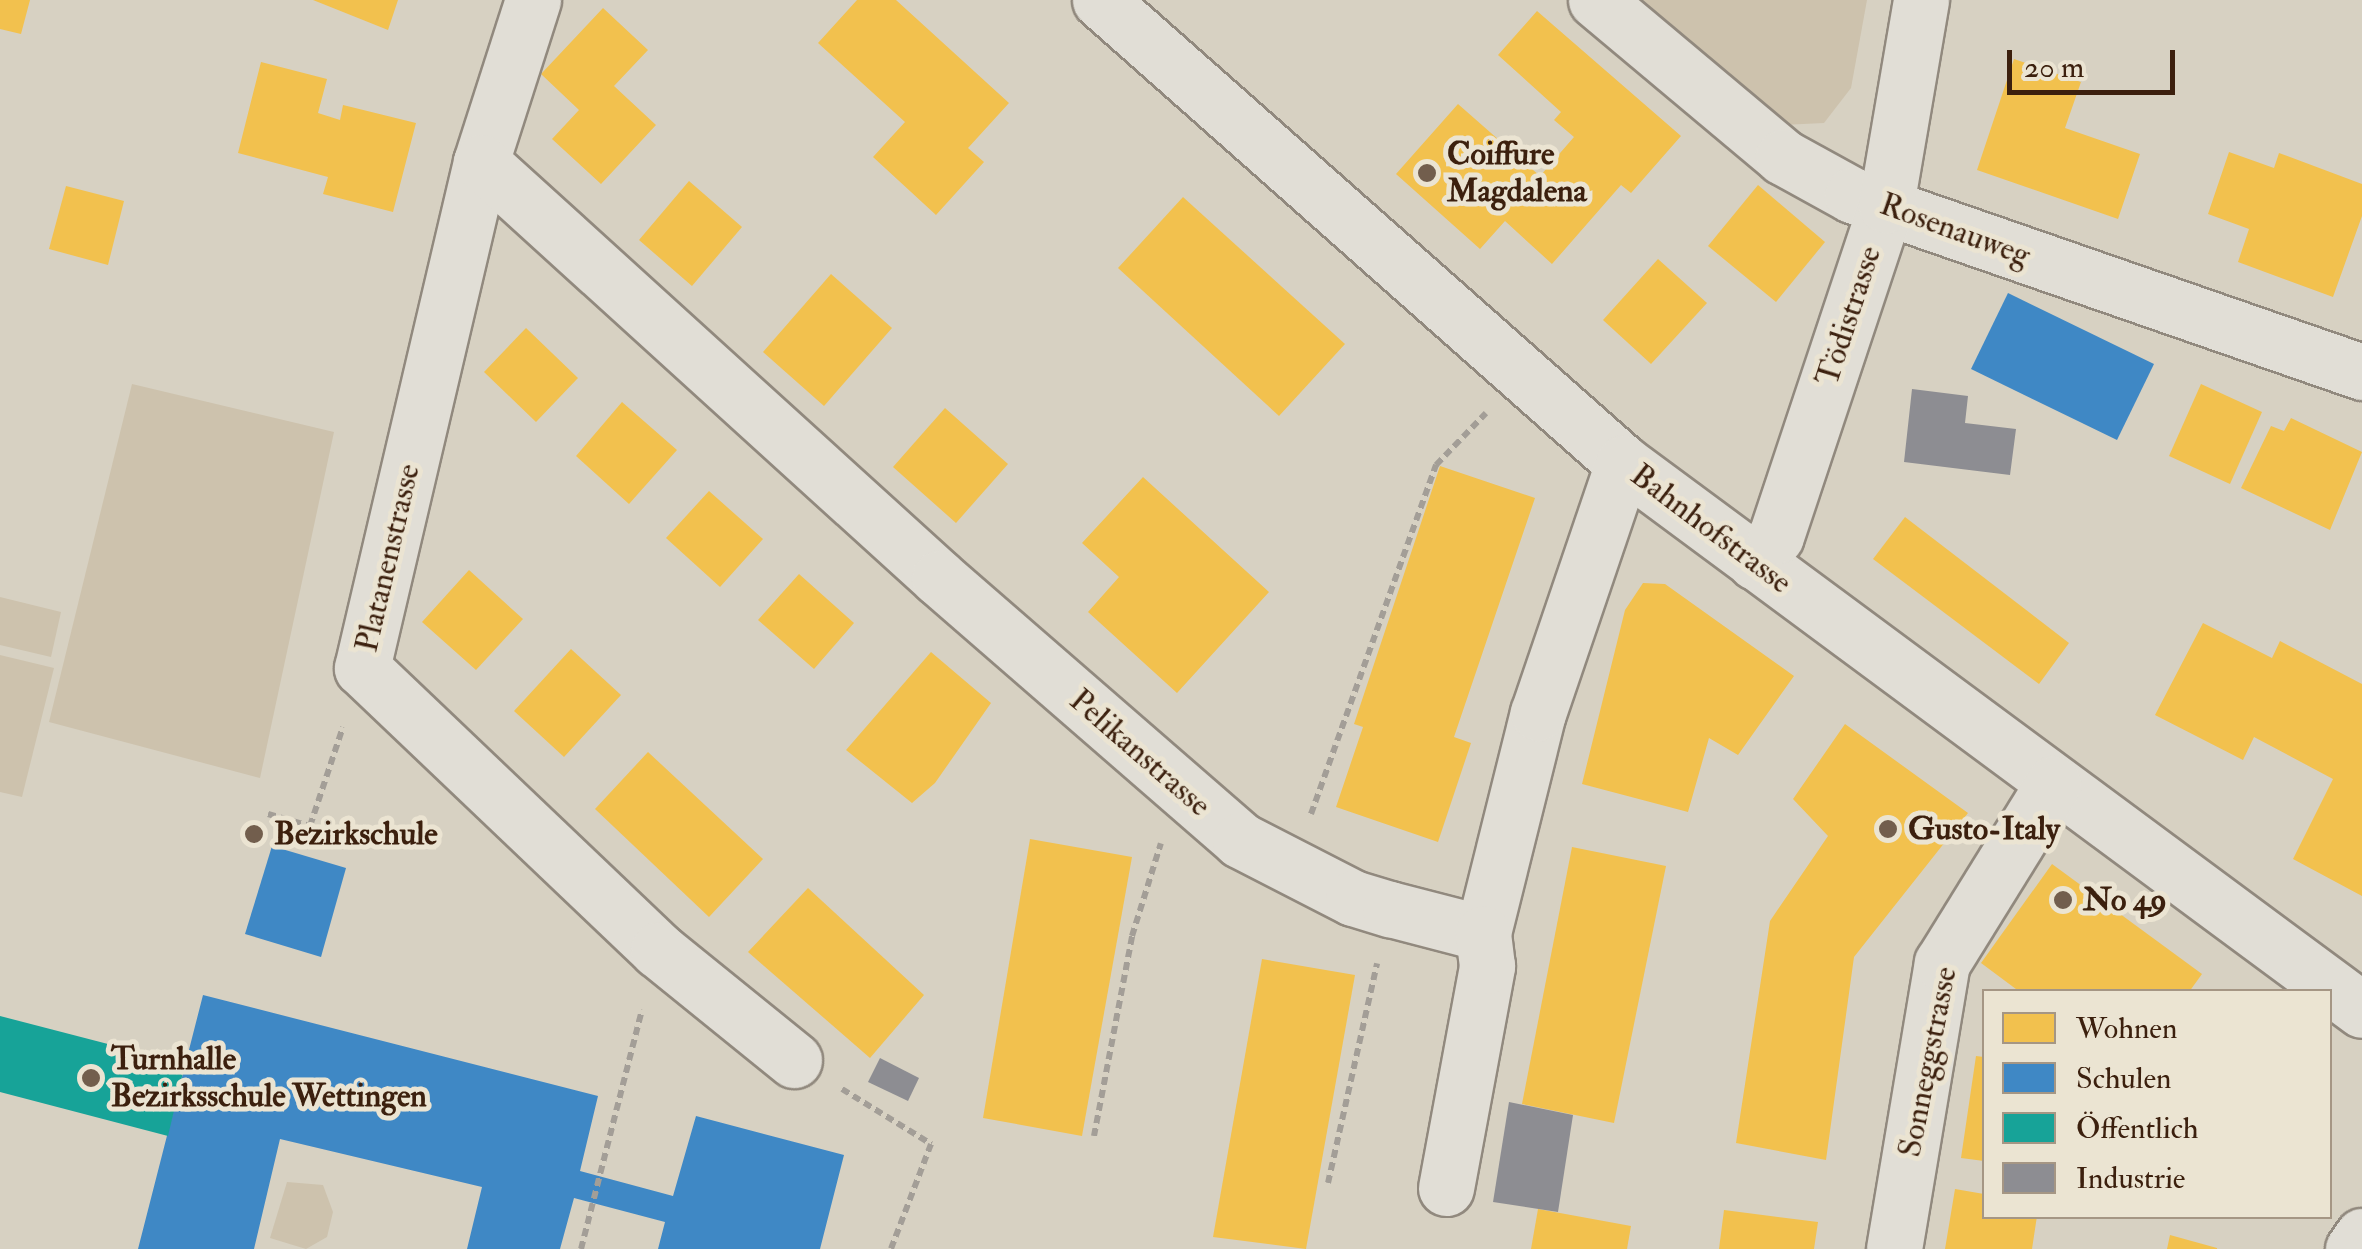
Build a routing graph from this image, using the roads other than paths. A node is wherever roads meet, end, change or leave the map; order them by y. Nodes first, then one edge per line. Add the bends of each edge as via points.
1 (534, 0) edge
2 (1100, 0) edge
3 (1596, 0) edge
4 (1922, 0) edge
5 (482, 162) junction
6 (1886, 205) junction
7 (2362, 372) edge
8 (1623, 463) junction
9 (1755, 562) junction
10 (2054, 784) junction
11 (1483, 933) junction
12 (2362, 1010) edge
13 (794, 1060) road end
14 (1446, 1188) dead end
15 (2362, 1236) edge
16 (1894, 1249) edge
17 (2353, 1249) edge

1 - 5 street, Platanenstrasse
2 - 8 street, Bahnhofstrasse
3 - 6 street, Rosenauweg via 1783,157
4 - 6 street, Tödistrasse
5 - 11 street, Pelikanstrasse via 1240,840 1390,908
5 - 13 street, Platanenstrasse via 362,668 658,950
6 - 7 street, Rosenauweg
6 - 9 street, Tödistrasse via 1776,536
8 - 9 street, Bahnhofstrasse
8 - 11 street via 1538,714
9 - 10 street, Bahnhofstrasse
10 - 12 street, Bahnhofstrasse
10 - 16 street, Sonneggstrasse via 1942,963
11 - 14 street via 1488,966
15 - 17 street

